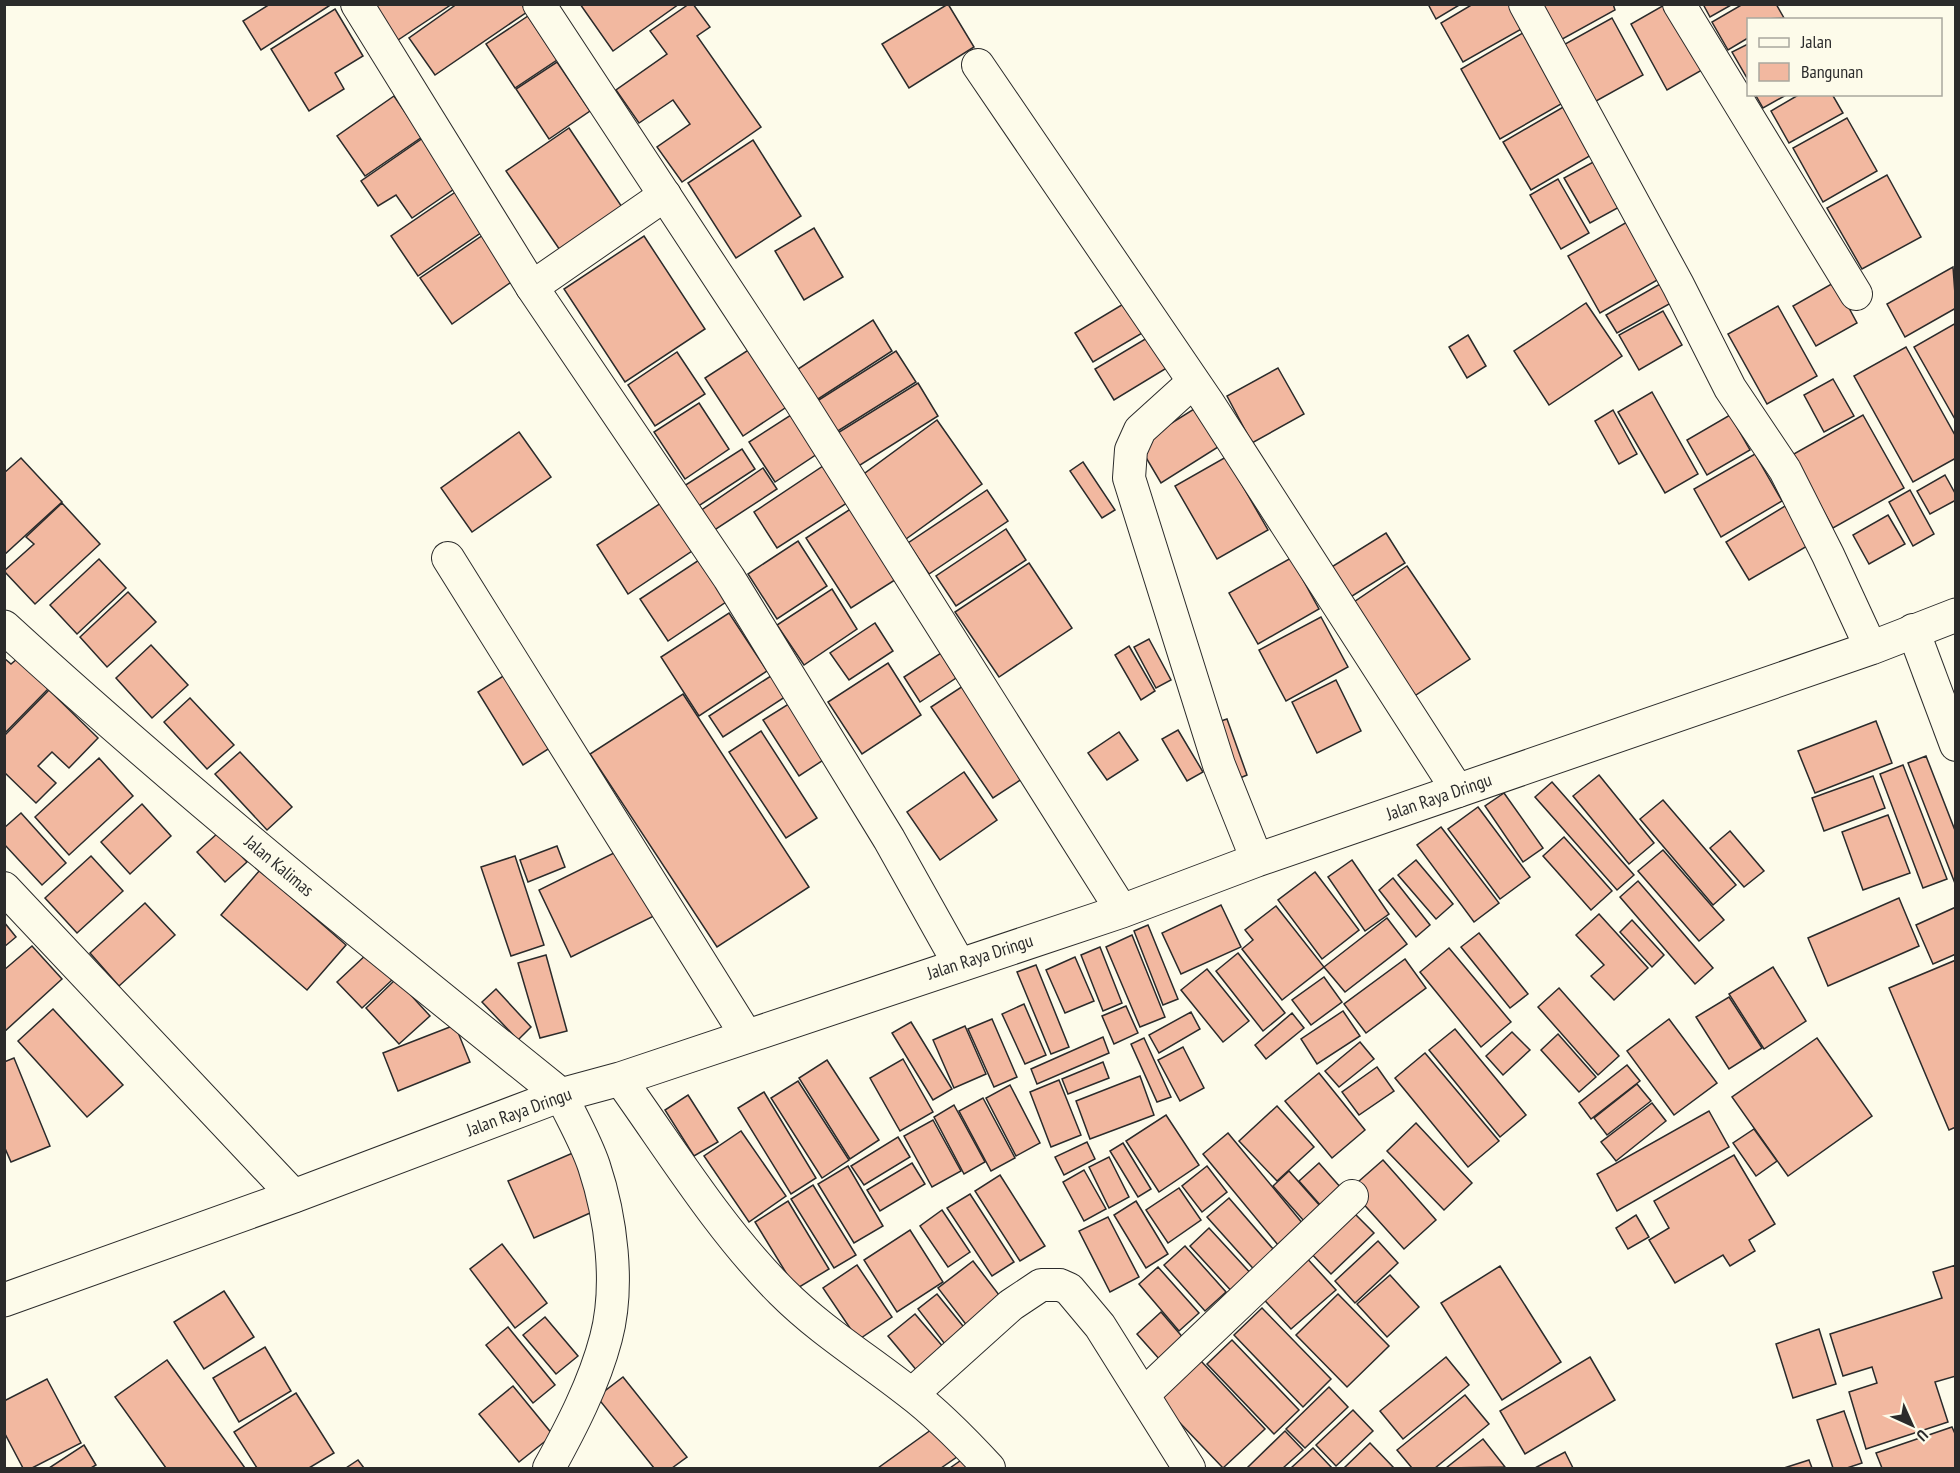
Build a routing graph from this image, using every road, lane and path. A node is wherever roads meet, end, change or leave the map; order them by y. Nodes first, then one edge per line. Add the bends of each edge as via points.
1 (357, 4) edge
2 (539, 4) edge
3 (1525, 4) edge
4 (1679, 4) edge
5 (978, 65) dead end
6 (665, 195) junction
7 (532, 287) junction
8 (1856, 294) dead end
9 (1193, 382) junction
10 (448, 558) dead end
11 (1956, 615) edge
12 (4, 627) edge
13 (1913, 630) junction
14 (1871, 648) junction
15 (1956, 745) edge
16 (1458, 791) junction
17 (1257, 860) junction
18 (4, 888) edge
19 (1122, 911) junction
20 (959, 964) junction
21 (746, 1035) junction
22 (620, 1079) junction
23 (561, 1095) junction
24 (294, 1196) junction
25 (1352, 1196) dead end
26 (4, 1300) edge
27 (912, 1394) junction
28 (1144, 1394) junction
29 (549, 1468) edge
30 (988, 1468) edge
31 (1189, 1468) edge

1 - 7 street
2 - 6 street
3 - 14 street via 1730,387 1785,470
4 - 8 street
5 - 9 street
6 - 7 street
6 - 19 street
7 - 20 street via 729,578 894,849
9 - 16 street
9 - 17 street via 1140,430 1131,450 1129,478 1219,765
10 - 21 street
11 - 13 main road, Jalan Raya Dringu
12 - 23 main road, Jalan Kalimas via 317,898
13 - 14 main road, Jalan Raya Dringu
13 - 15 street
14 - 16 main road, Jalan Raya Dringu
16 - 17 main road, Jalan Raya Dringu
17 - 19 main road, Jalan Raya Dringu
18 - 24 street
19 - 20 main road, Jalan Raya Dringu
20 - 21 main road, Jalan Raya Dringu
21 - 22 main road, Jalan Raya Dringu
22 - 23 main road, Jalan Raya Dringu
22 - 27 street via 733,1236 781,1291 818,1325
23 - 24 main road, Jalan Raya Dringu
23 - 29 street via 594,1165 612,1243 611,1288 606,1338 573,1424
24 - 26 main road, Jalan Raya Dringu
25 - 28 street
27 - 28 street via 1011,1305 1041,1285 1060,1285 1069,1288 1100,1326
27 - 30 street via 958,1434
28 - 31 street

